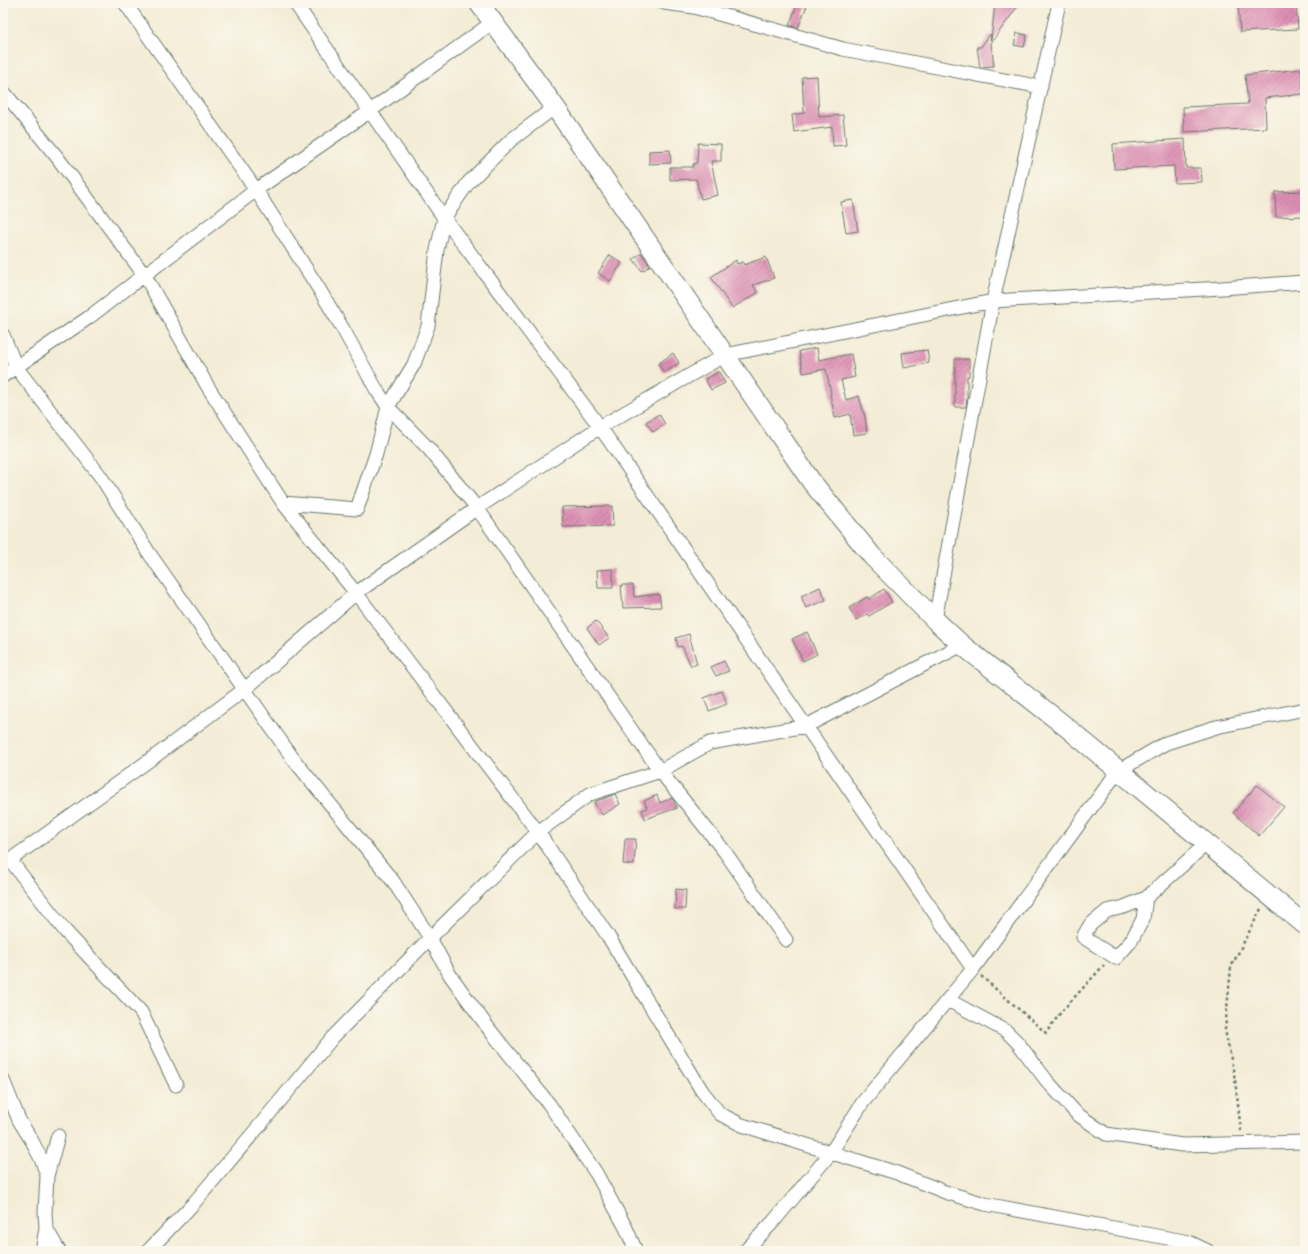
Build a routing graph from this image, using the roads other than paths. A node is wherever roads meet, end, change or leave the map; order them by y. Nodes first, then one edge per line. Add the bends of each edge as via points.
1 (125, 3) edge
2 (295, 3) edge
3 (479, 3) edge
4 (664, 3) edge
5 (1059, 3) edge
6 (694, 5) edge
7 (493, 22) junction
8 (1041, 87) junction
9 (3, 91) edge
10 (555, 107) junction
11 (370, 111) junction
12 (256, 190) junction
13 (444, 218) junction
14 (145, 276) junction
15 (1305, 282) edge
16 (993, 301) junction
17 (3, 335) edge
18 (725, 354) junction
19 (16, 367) junction
20 (3, 376) edge
21 (388, 408) junction
22 (600, 426) junction
23 (283, 503) junction
24 (477, 508) junction
25 (356, 593) junction
26 (935, 620) junction
27 (962, 645) junction
28 (245, 689) junction
29 (1305, 709) edge
30 (806, 726) junction
31 (660, 771) junction
32 (1118, 771) junction
33 (538, 832) junction
34 (1206, 844) junction
35 (6, 860) edge
36 (1146, 898) junction
37 (1305, 925) edge
38 (430, 938) junction
39 (786, 940) dead end
40 (973, 969) junction
41 (948, 1000) junction
42 (3, 1080) edge
43 (176, 1085) dead end
44 (58, 1136) dead end
45 (1305, 1142) edge
46 (830, 1154) junction
47 (47, 1176) junction
48 (46, 1228) junction
49 (42, 1251) edge
50 (59, 1251) edge
51 (148, 1251) edge
52 (636, 1251) edge
53 (746, 1251) edge
54 (1208, 1251) edge

1 - 12 street
2 - 11 street
3 - 7 highway
4 - 6 street
5 - 8 street
6 - 8 street via 843,49
7 - 10 highway
7 - 11 street
8 - 16 street
9 - 14 street via 57,157
10 - 13 street via 511,140 468,183
10 - 18 highway
11 - 12 street
11 - 13 street
12 - 14 street
12 - 21 street via 331,309
13 - 21 street via 437,250 428,326 414,364
13 - 22 street
14 - 19 street
14 - 23 street via 208,387
15 - 16 street
16 - 18 street
16 - 26 street
17 - 19 street
18 - 22 street
18 - 26 highway via 811,481 872,556
19 - 20 street
19 - 28 street via 101,477 149,552
21 - 23 street via 376,454 357,509
21 - 24 street via 429,449
22 - 24 street
22 - 30 street
23 - 25 street
24 - 25 street
24 - 31 street
25 - 28 street
25 - 33 street
26 - 27 highway
27 - 30 street
27 - 32 highway
28 - 35 street via 158,754
28 - 38 street via 294,760 393,881
29 - 32 street via 1216,728 1166,743
30 - 31 street via 710,743
30 - 40 street
31 - 33 street via 590,794
31 - 39 street via 725,852
32 - 34 highway
32 - 40 street
33 - 38 street
33 - 46 street via 608,936 702,1092 720,1114 742,1125
34 - 36 street
34 - 37 highway
35 - 43 street via 66,932 141,1012
36 - 36 street via 1124,907 1107,910 1090,925 1083,937 1116,958 1131,941 1143,919
38 - 51 street via 333,1037 214,1180
38 - 52 street via 450,975 549,1104 596,1173
40 - 41 street
41 - 45 street via 1006,1031 1077,1114 1106,1134 1182,1145
41 - 46 street via 863,1102
42 - 47 street via 19,1120 42,1161
44 - 47 street
46 - 53 street
46 - 54 street via 985,1204 1189,1242
47 - 48 street
48 - 49 street
48 - 50 street

